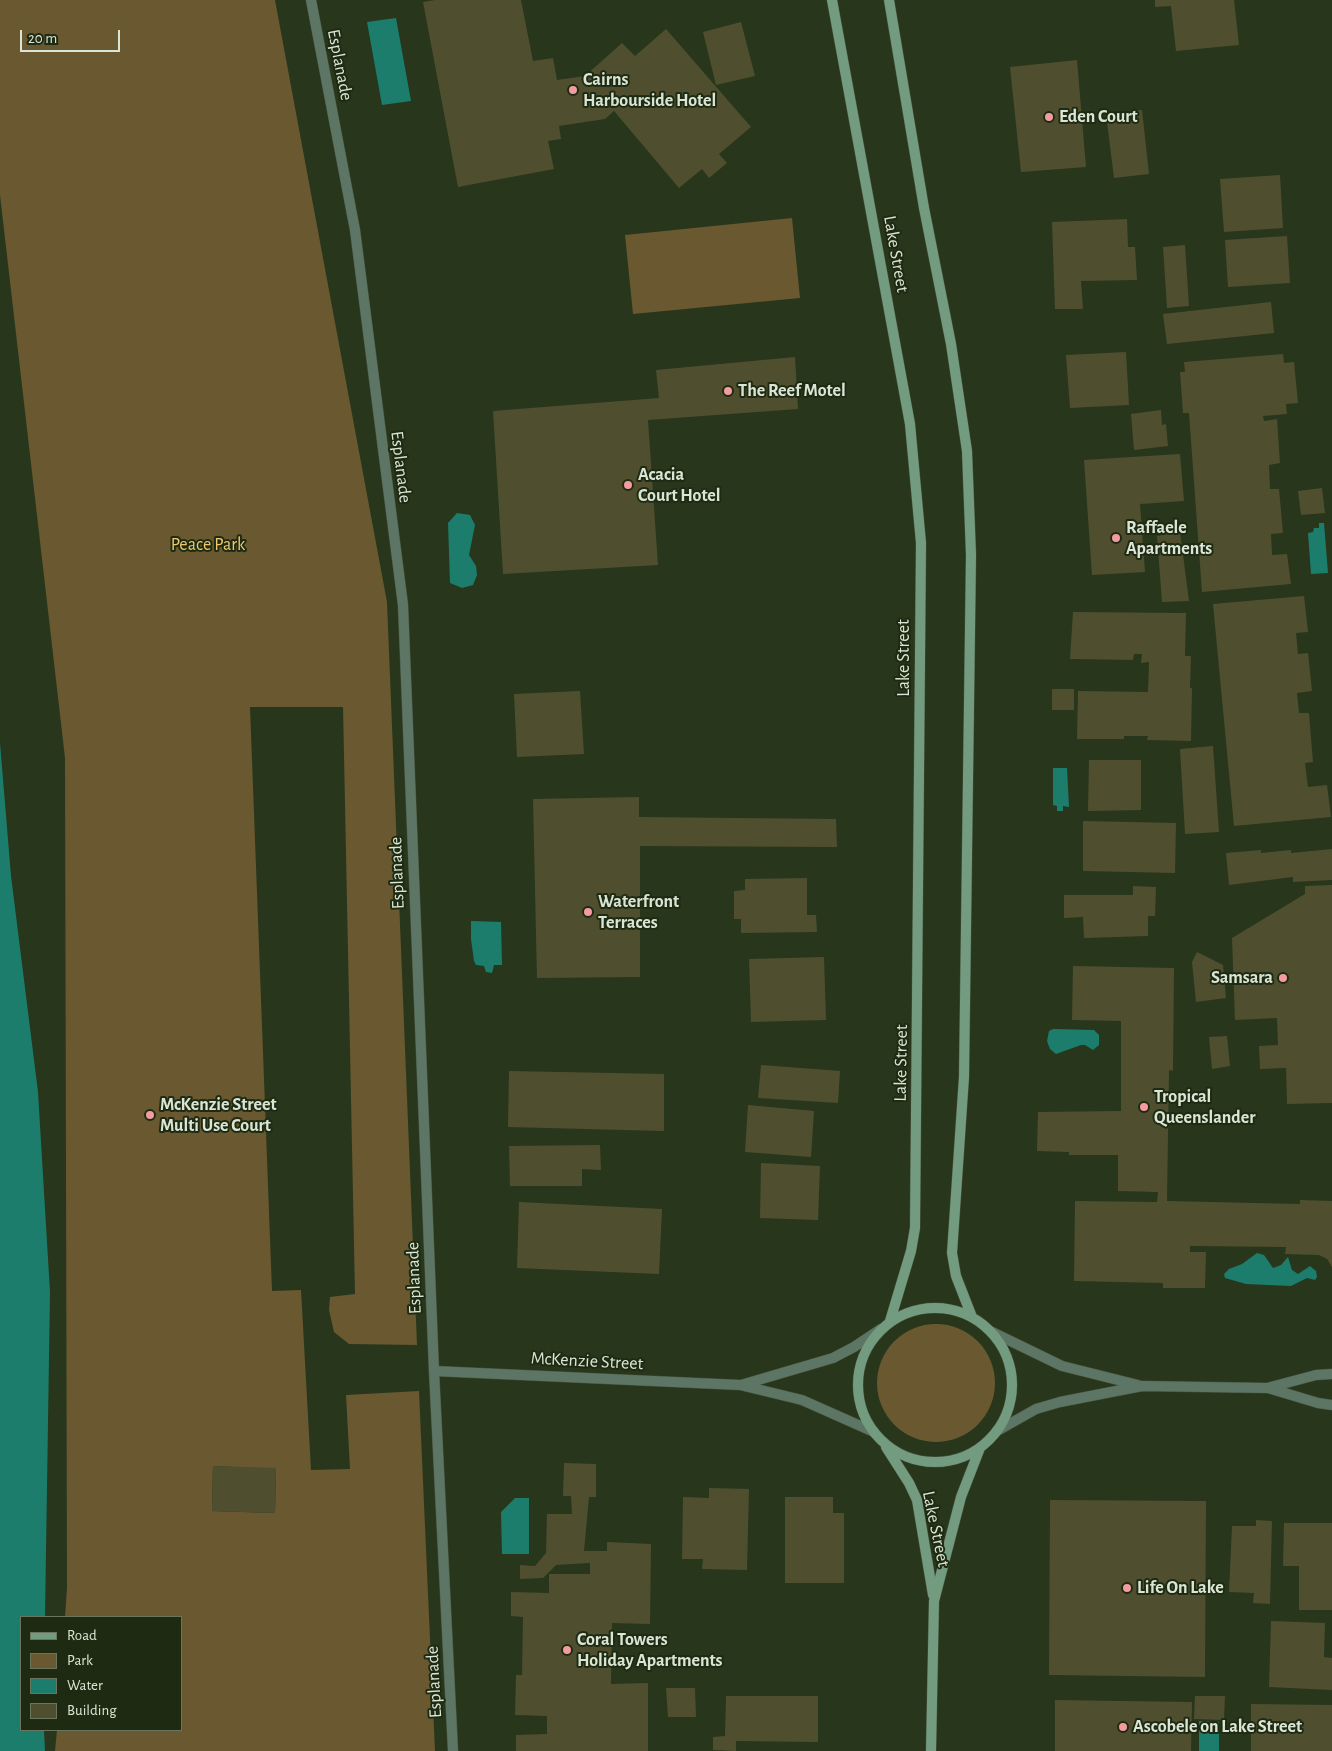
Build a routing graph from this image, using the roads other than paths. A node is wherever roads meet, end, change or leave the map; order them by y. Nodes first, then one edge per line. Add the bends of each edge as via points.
1 (311, 0) edge
2 (832, 0) edge
3 (889, 0) edge
4 (972, 1317) junction
5 (890, 1321) junction
6 (880, 1329) junction
7 (992, 1332) junction
8 (434, 1371) junction
9 (1332, 1374) edge
10 (740, 1385) junction
11 (1142, 1386) junction
12 (1267, 1388) junction
13 (1332, 1405) edge
14 (997, 1431) junction
15 (874, 1432) junction
16 (883, 1442) junction
17 (980, 1448) junction
18 (934, 1601) junction
19 (453, 1751) edge
20 (931, 1751) edge

1 - 8 street, Esplanade via 355,230 403,605
2 - 5 main road, Lake Street via 910,424 921,543 915,1228
3 - 4 main road, Lake Street via 967,451 971,555 964,1085 952,1253 956,1276
4 - 5 main road via 949,1309 924,1307
4 - 7 main road
5 - 6 main road
6 - 10 street, McKenzie Street via 832,1358
6 - 15 main road via 866,1349 858,1373 860,1404
7 - 11 street via 1062,1366
7 - 14 main road via 1006,1355 1013,1380 1009,1407
8 - 10 street, McKenzie Street
8 - 19 street, Esplanade
9 - 12 street
10 - 15 street, McKenzie Street via 802,1400
11 - 12 street
11 - 14 street via 1036,1409
12 - 13 street
14 - 17 main road
15 - 16 main road
16 - 17 main road via 905,1456 931,1462 957,1459
16 - 18 main road, Lake Street via 917,1500
17 - 18 main road, Lake Street via 961,1497
18 - 20 main road, Lake Street

